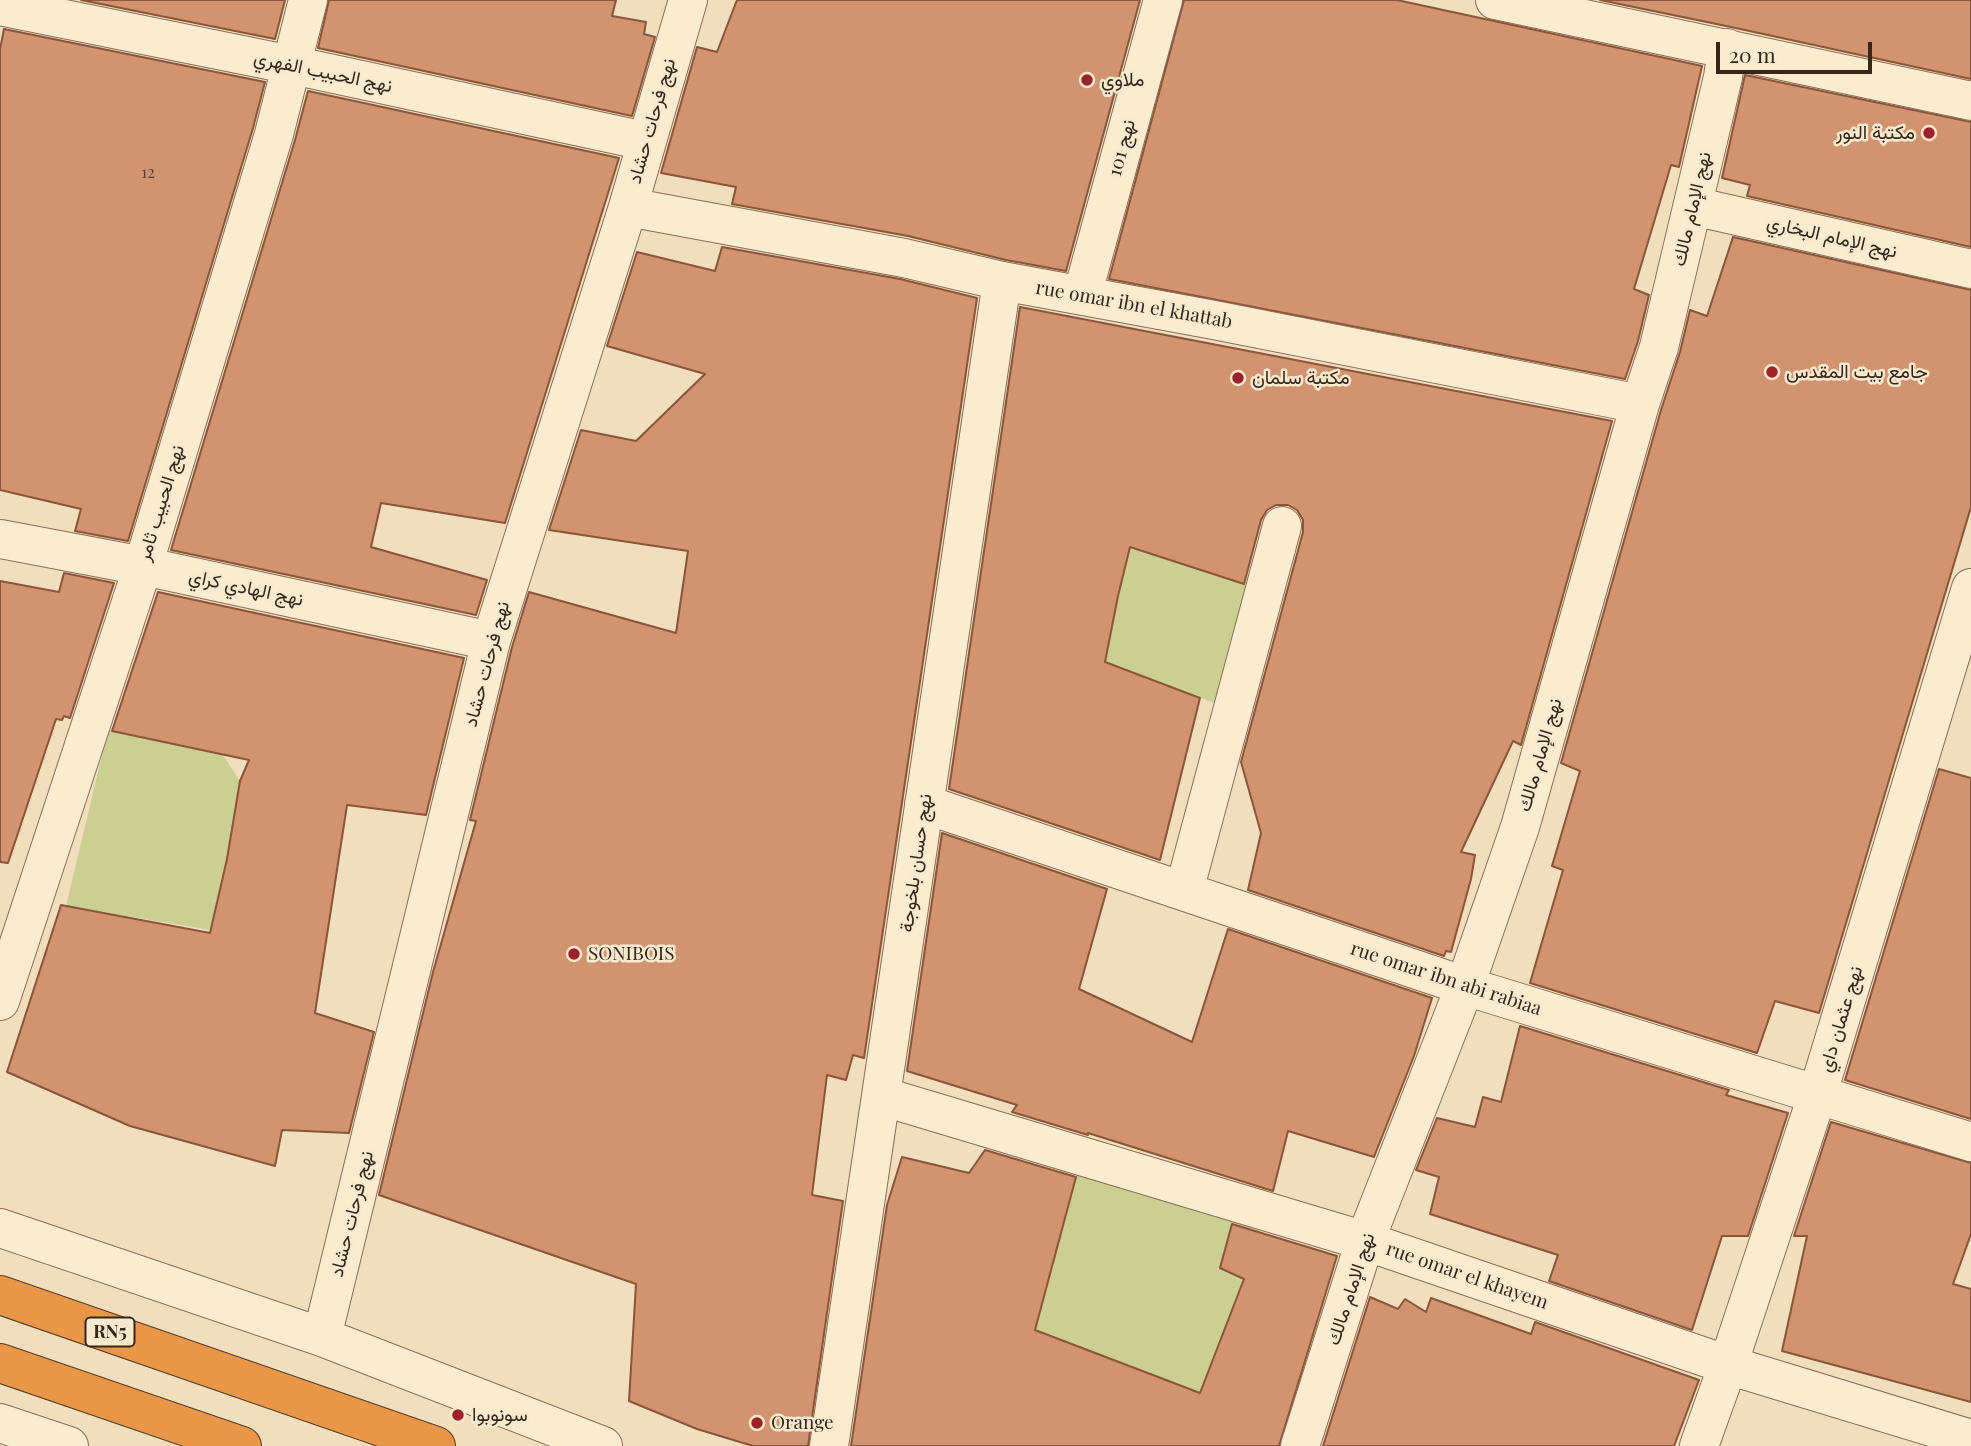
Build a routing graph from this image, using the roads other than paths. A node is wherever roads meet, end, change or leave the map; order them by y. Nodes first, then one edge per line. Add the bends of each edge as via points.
1 (308, 0) edge
2 (688, 0) edge
3 (1163, 0) edge
4 (1495, 0) edge
5 (0, 6) edge
6 (1727, 48) junction
7 (292, 65) junction
8 (1971, 101) edge
9 (645, 141) junction
10 (1693, 206) junction
11 (628, 207) junction
12 (1971, 268) edge
13 (1002, 281) junction
14 (1082, 296) junction
15 (1640, 404) junction
16 (1282, 526) dead end
17 (0, 539) edge
18 (142, 566) junction
19 (1971, 587) edge
20 (491, 641) junction
21 (924, 804) junction
22 (1184, 891) junction
23 (1465, 986) junction
24 (0, 1001) edge
25 (881, 1096) junction
26 (1817, 1096) junction
27 (1971, 1142) edge
28 (0, 1228) edge
29 (1365, 1241) junction
30 (0, 1295) edge
31 (323, 1337) junction
32 (0, 1363) edge
33 (1728, 1365) junction
34 (0, 1423) edge
35 (1971, 1439) edge
36 (69, 1446) edge
37 (242, 1446) edge
38 (436, 1446) edge
39 (603, 1446) edge
40 (829, 1446) edge
41 (1300, 1446) edge
42 (1699, 1446) edge

1 - 7 street, نهج الحبيب ثامر
2 - 9 street, نهج فرحات حشاد
3 - 14 street, نهج 101
4 - 6 street
5 - 7 street, نهج الحبيب الفهري
6 - 8 street
6 - 10 street, نهج الإمام مالك
7 - 9 street, نهج الحبيب الفهري
7 - 18 street, نهج الحبيب ثامر
9 - 11 street, نهج فرحات حشاد
10 - 12 street, نهج الإمام البخاري
10 - 15 street, نهج الإمام مالك via 1659,347
11 - 13 street, rue omar ibn el khattab via 904,258
11 - 20 street, نهج فرحات حشاد
13 - 14 street, rue omar ibn el khattab
13 - 21 street, نهج حسان بلخوجة
14 - 15 street, rue omar ibn el khattab
15 - 23 street, نهج الإمام مالك via 1520,827
16 - 22 street
17 - 18 street, نهج الهادي كراي
18 - 20 street, نهج الهادي كراي
18 - 24 street, نهج الحبيب ثامر
19 - 26 street, نهج عثمان داي
20 - 31 street, نهج فرحات حشاد
21 - 22 street, rue omar ibn abi rabiaa
21 - 25 street, نهج حسان بلخوجة
22 - 23 street, rue omar ibn abi rabiaa
23 - 26 street, rue omar ibn abi rabiaa
23 - 29 street, نهج الإمام مالك
25 - 29 street, rue omar el khayem
25 - 40 street, نهج حسان بلخوجة
26 - 27 street, rue omar ibn abi rabiaa
26 - 33 street, نهج عثمان داي
28 - 31 street
29 - 33 street, rue omar el khayem
29 - 41 street, نهج الإمام مالك
30 - 38 highway, RN5
31 - 39 street
32 - 37 highway
33 - 35 street, rue omar el khayem
33 - 42 street, نهج عثمان داي
34 - 36 street

